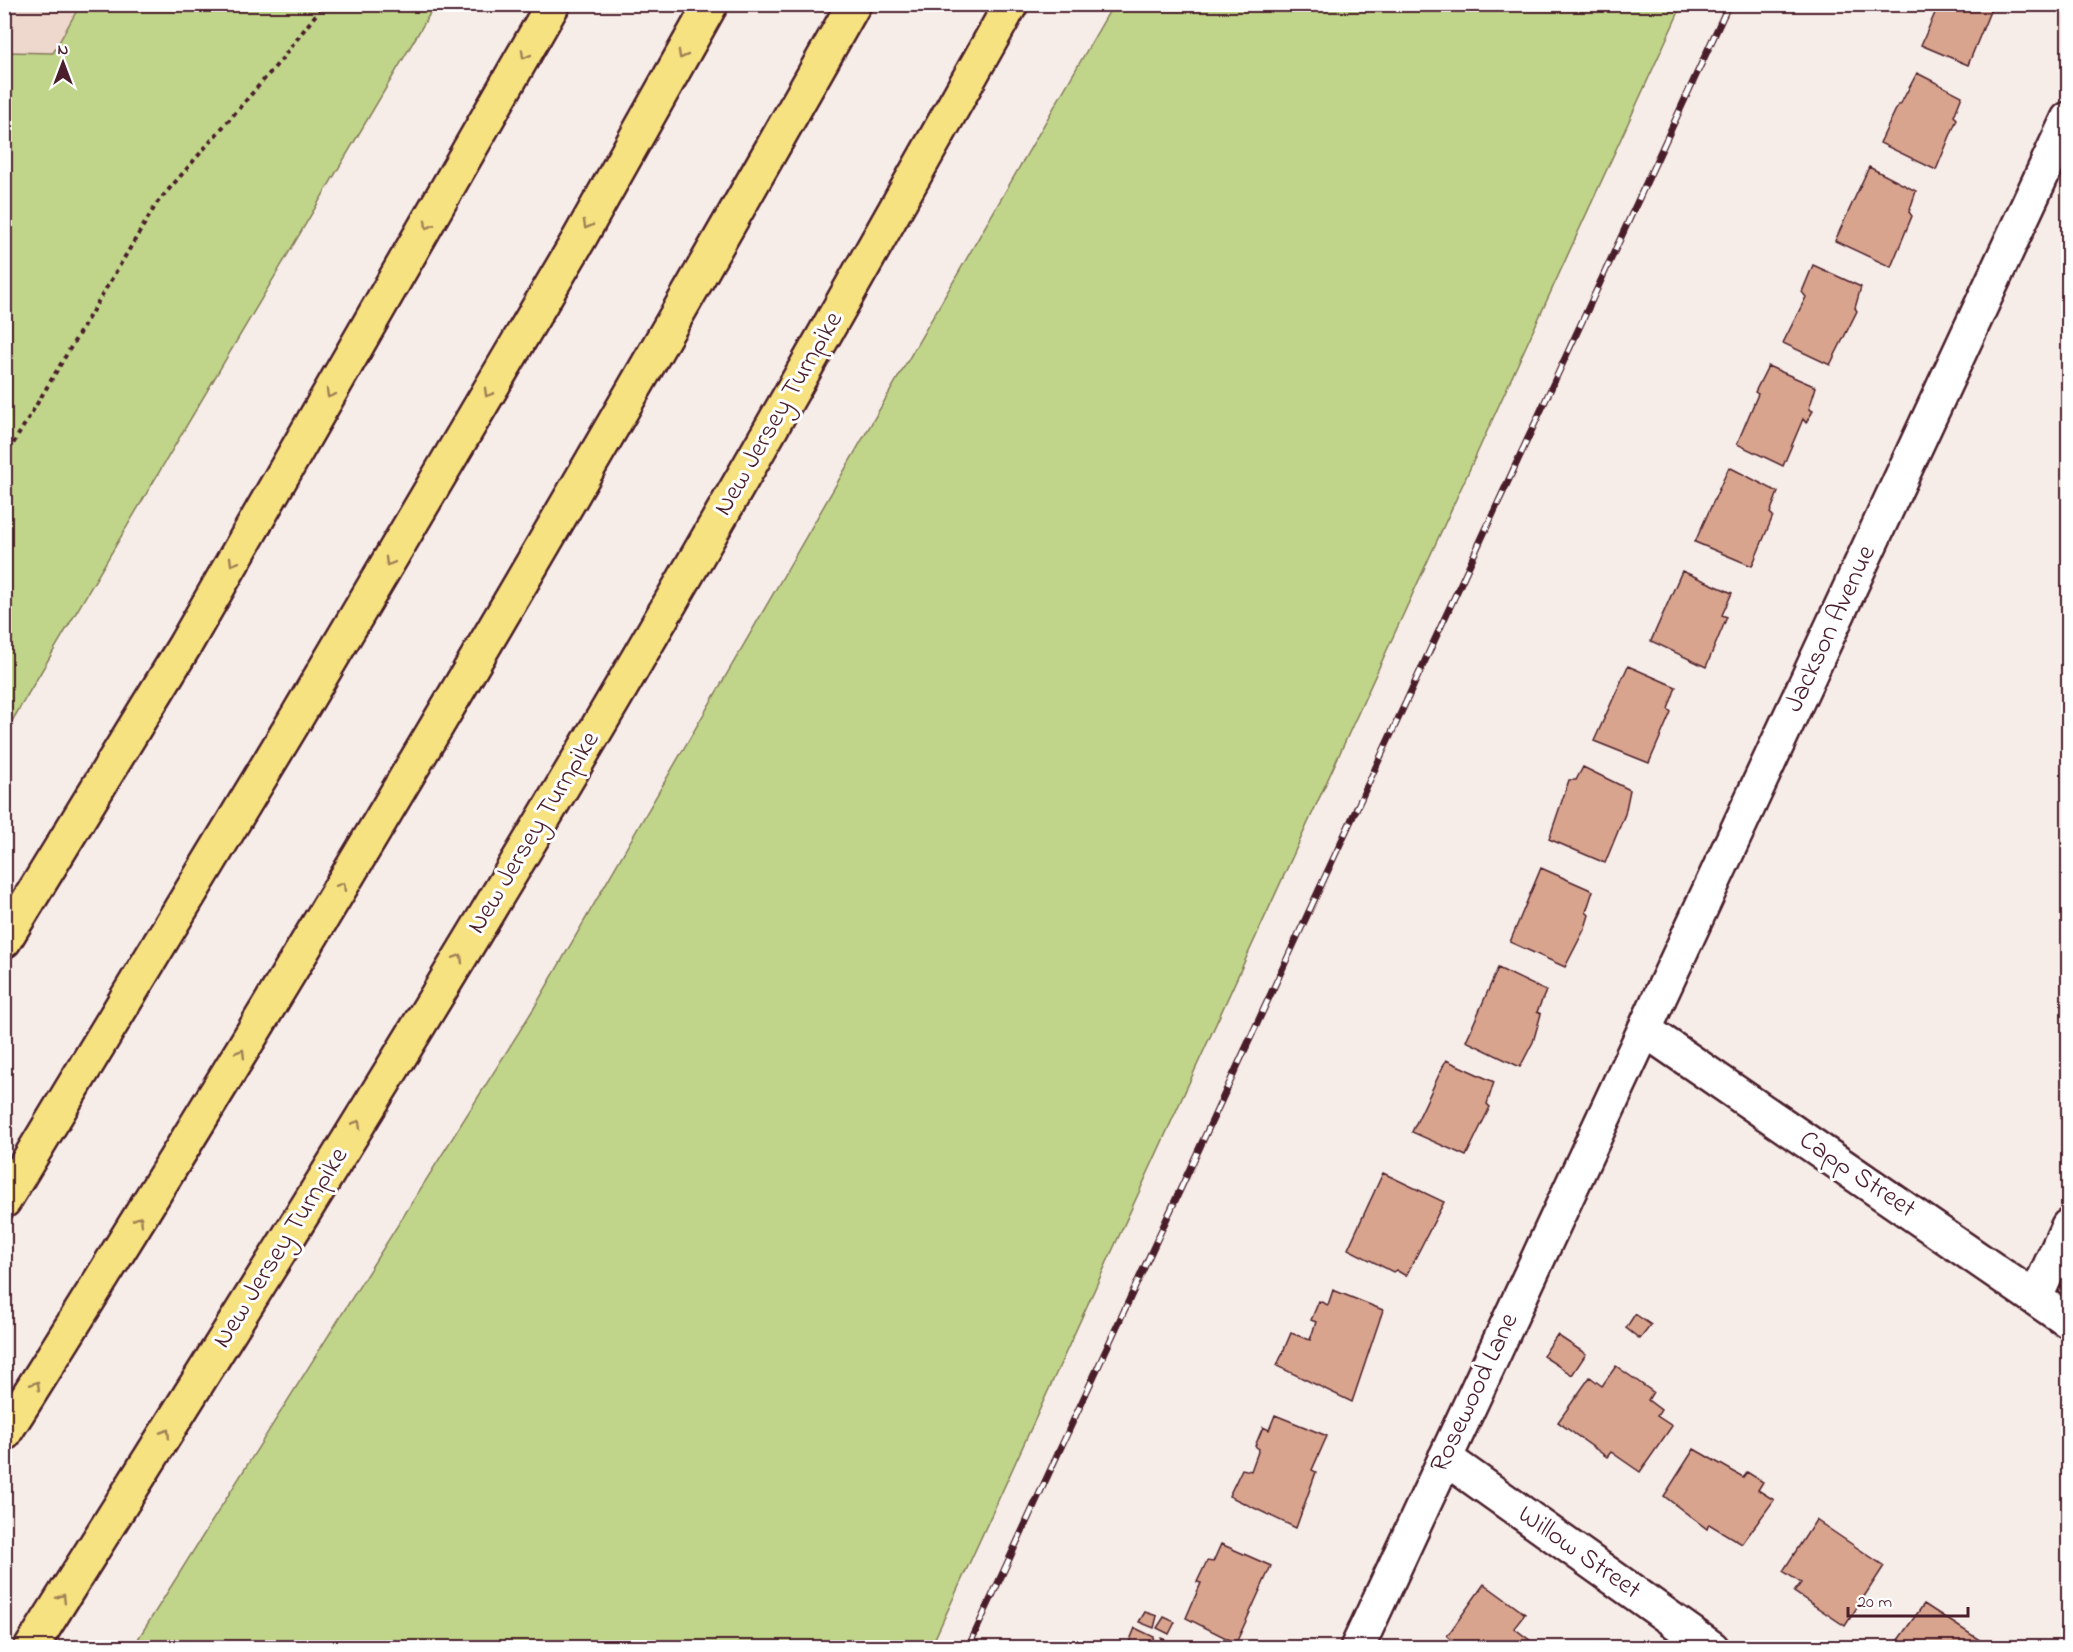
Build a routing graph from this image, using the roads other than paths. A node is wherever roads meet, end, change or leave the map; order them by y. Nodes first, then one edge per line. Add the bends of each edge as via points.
1 (553, 4) edge
2 (711, 4) edge
3 (854, 4) edge
4 (1011, 4) edge
5 (2068, 119) edge
6 (4, 941) edge
7 (1645, 1030) junction
8 (1594, 1139) joint
9 (4, 1201) edge
10 (2068, 1226) edge
11 (2036, 1297) junction
12 (2068, 1321) edge
13 (4, 1434) edge
14 (1445, 1458) junction
15 (31, 1647) edge
16 (1357, 1647) edge
17 (1712, 1647) edge

1 -> 6 highway via 185,645
2 -> 9 highway via 579,239 304,705
13 -> 3 highway via 121,1250 411,772 680,312
15 -> 4 highway, New Jersey Turnpike via 533,836 795,388
5 - 7 street, Jackson Avenue
7 - 8 street, Jackson Avenue
7 - 11 street, Capp Street
8 - 14 street, Rosewood Lane
10 - 11 street
11 - 12 street, Capp Street
14 - 16 street, Rosewood Lane
14 - 17 street, Willow Street

